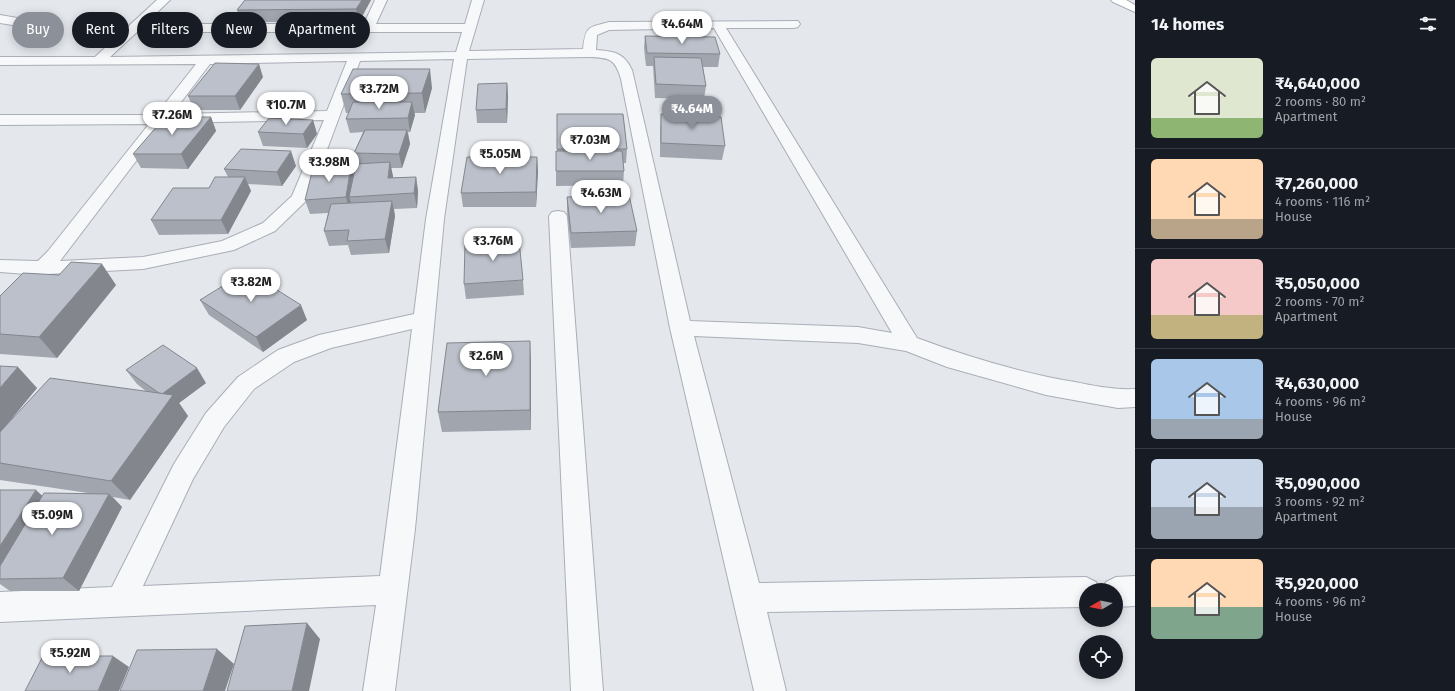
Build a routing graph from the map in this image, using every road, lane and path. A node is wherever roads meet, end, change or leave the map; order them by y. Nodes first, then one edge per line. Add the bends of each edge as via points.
1 (164, 0) edge
2 (381, 0) edge
3 (478, 0) edge
4 (1117, 0) edge
5 (1135, 9) edge
6 (0, 20) edge
7 (12, 21) edge
8 (370, 24) edge
9 (794, 24) dead end
10 (718, 25) junction
11 (134, 28) junction
12 (211, 28) edge
13 (370, 28) edge
14 (469, 28) junction
15 (589, 53) junction
16 (461, 56) junction
17 (355, 58) junction
18 (0, 60) edge
19 (206, 60) junction
20 (98, 61) junction
21 (332, 116) junction
22 (160, 119) junction
23 (0, 120) edge
24 (558, 216) dead end
25 (0, 266) edge
26 (43, 268) junction
27 (0, 314) edge
28 (424, 319) junction
29 (681, 328) junction
30 (909, 344) junction
31 (1135, 398) edge
32 (393, 590) junction
33 (1135, 591) edge
34 (1079, 592) edge
35 (1123, 592) edge
36 (748, 598) junction
37 (121, 601) junction
38 (0, 607) edge
39 (379, 691) edge
40 (587, 691) edge
41 (770, 691) edge

1 - 11 street
2 - 8 street
3 - 14 street
4 - 5 street
6 - 7 street
9 - 10 street
10 - 15 street via 609,26 592,34
10 - 30 street
11 - 12 street
11 - 20 street
13 - 14 street
14 - 16 street
15 - 16 street
15 - 29 street via 616,57 623,62 626,69
16 - 17 street
16 - 28 street via 435,219
17 - 19 street
17 - 21 street
18 - 20 street
19 - 20 street
19 - 22 street
21 - 22 street
21 - 26 street via 300,198 269,227 227,246 173,258 143,263
22 - 23 street
22 - 26 street
24 - 40 street
25 - 26 street
26 - 27 street
28 - 32 street
28 - 37 street via 327,340 286,356 246,383 215,420 183,472
29 - 30 street via 858,335
29 - 36 street
30 - 31 street via 955,361 1046,386 1118,399
32 - 37 street
32 - 39 street
33 - 35 street
34 - 36 street
36 - 41 street
37 - 38 street

